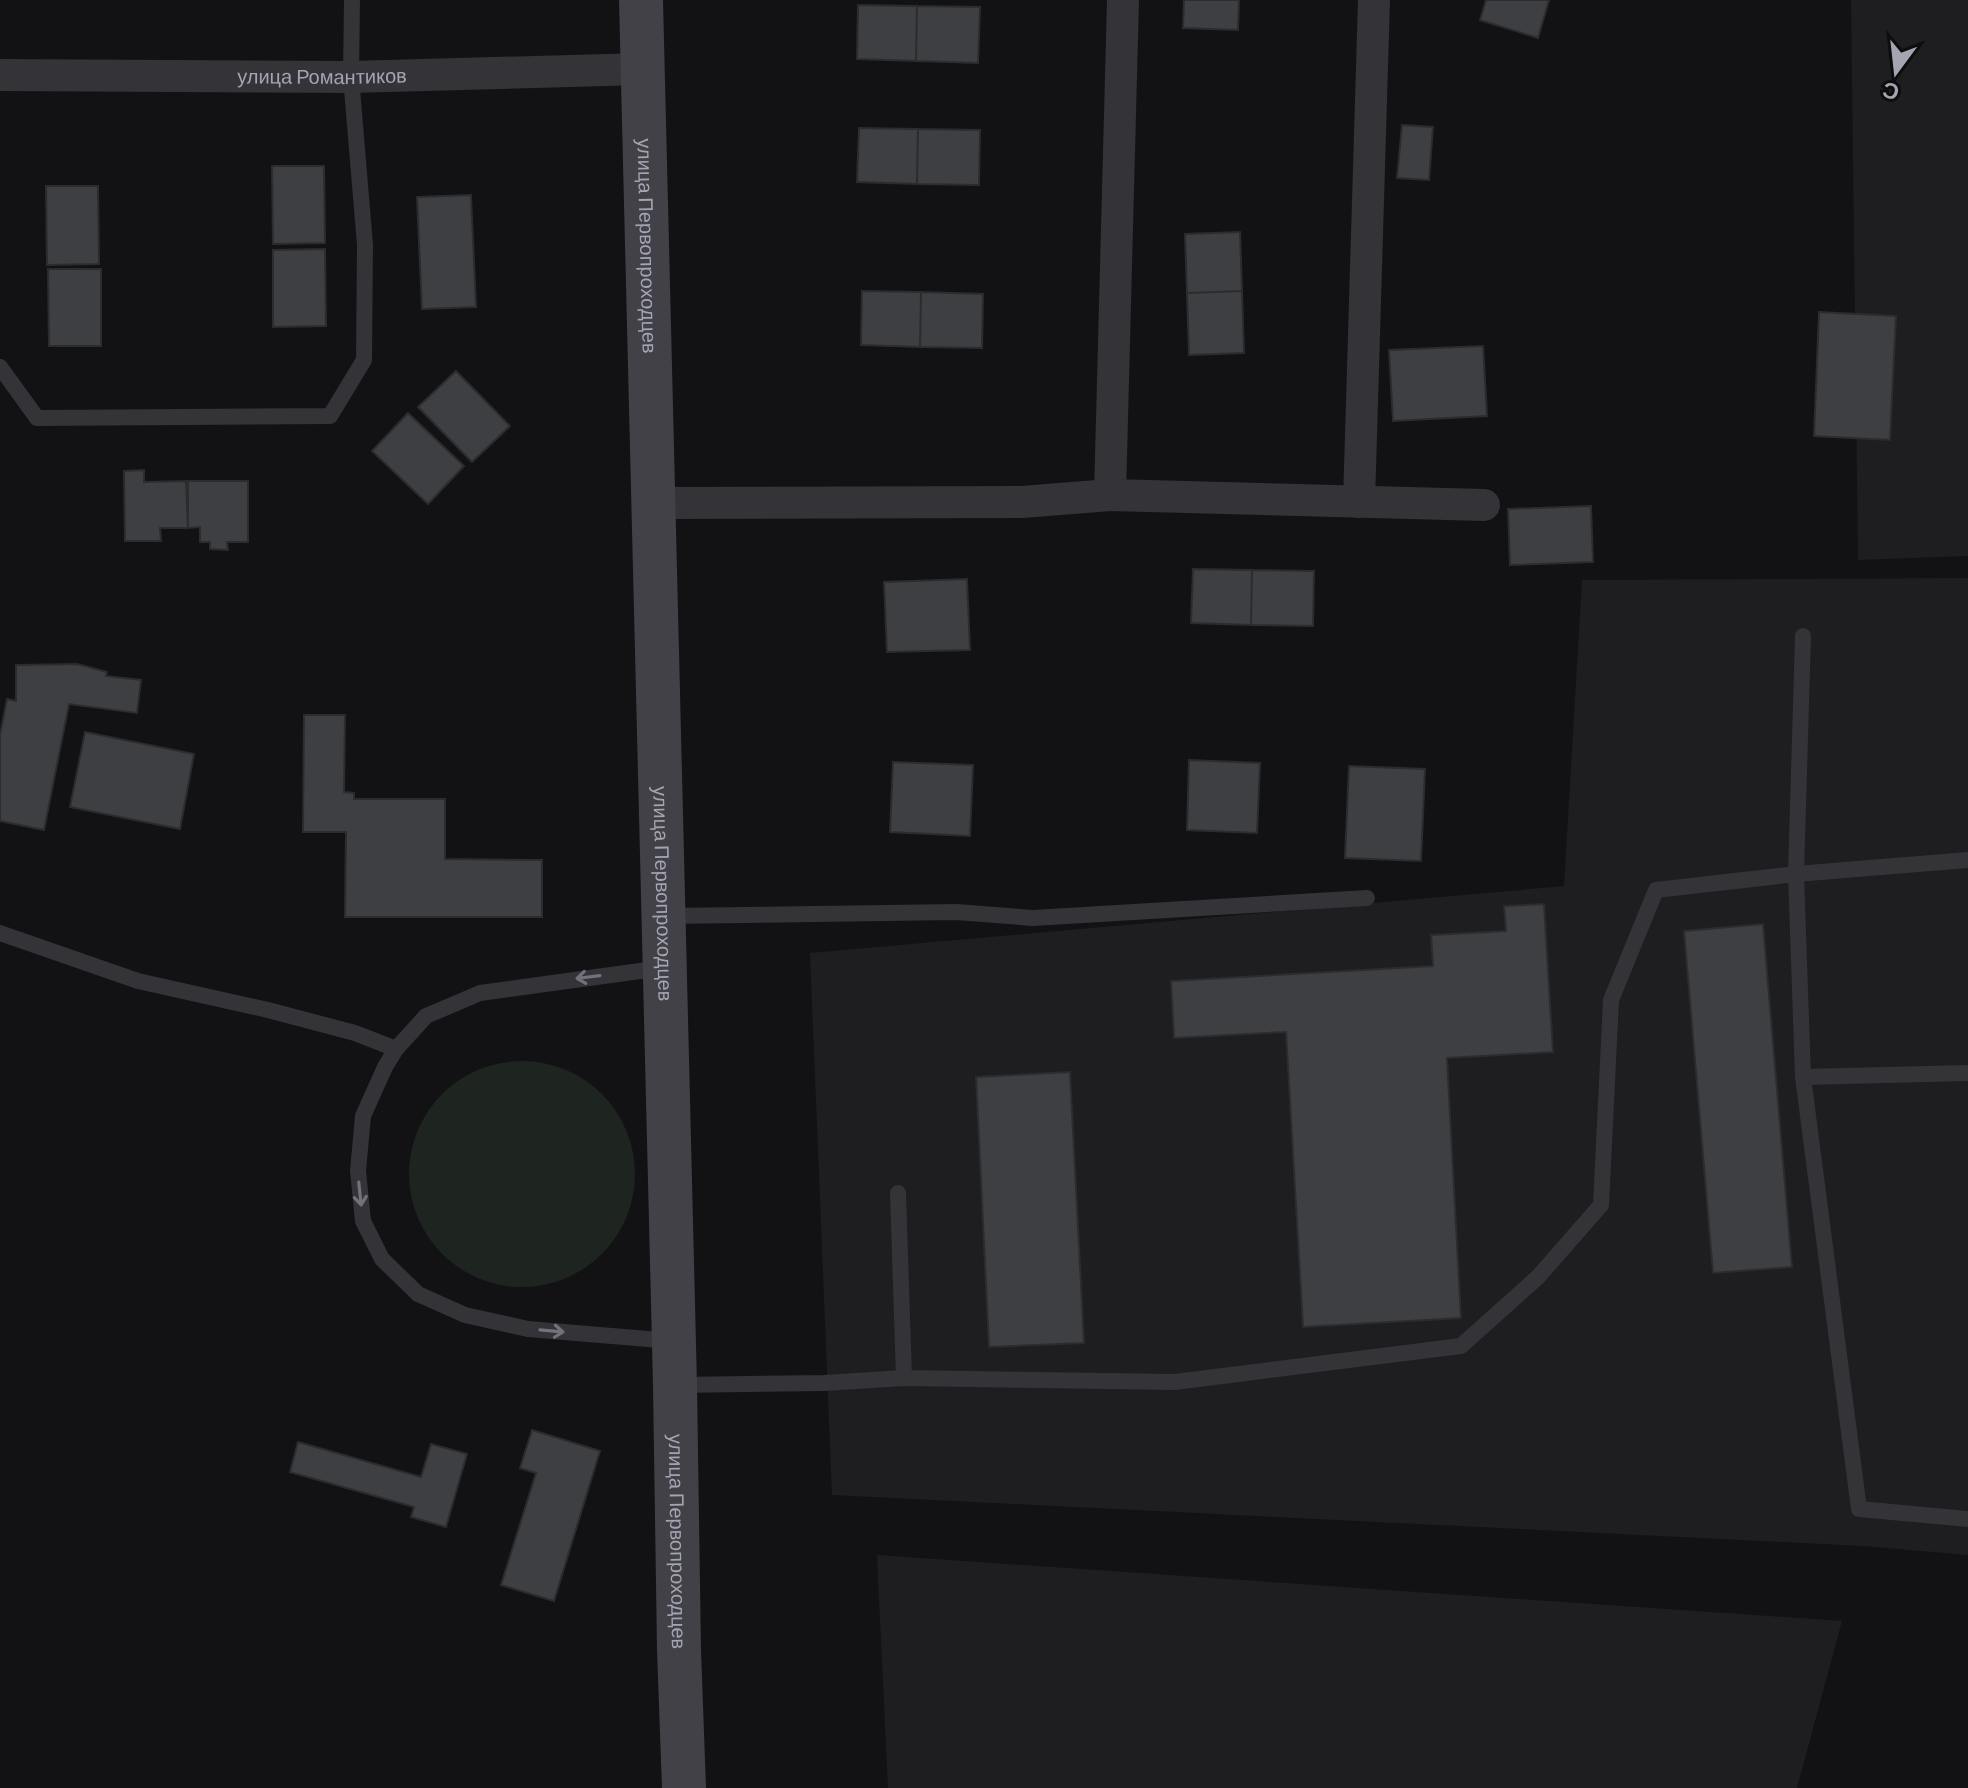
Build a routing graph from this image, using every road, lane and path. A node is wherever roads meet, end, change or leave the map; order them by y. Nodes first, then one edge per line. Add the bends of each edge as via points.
1 (352, 0) edge
2 (641, 0) edge
3 (1123, 0) edge
4 (1374, 0) edge
5 (642, 69) junction
6 (0, 75) edge
7 (351, 77) junction
8 (0, 367) edge
9 (1110, 495) junction
10 (1359, 502) junction
11 (653, 503) junction
12 (1484, 505) dead end
13 (1803, 636) dead end
14 (1968, 860) edge
15 (1796, 874) junction
16 (1367, 898) dead end
17 (664, 916) junction
18 (0, 933) edge
19 (665, 968) junction
20 (396, 1049) junction
21 (1968, 1073) edge
22 (1803, 1077) junction
23 (898, 1193) dead end
24 (674, 1341) junction
25 (904, 1378) junction
26 (675, 1385) junction
27 (1968, 1519) edge
28 (684, 1788) edge

1 - 7 lane
2 - 5 street, улица Первопроходцев
3 - 9 street
4 - 10 street
5 - 7 street, улица Романтиков
5 - 11 street, улица Первопроходцев
6 - 7 street, улица Романтиков
7 - 8 lane via 365,245 364,360 330,416 37,418
9 - 10 street
9 - 11 street via 1022,502
10 - 12 street
11 - 17 street, улица Первопроходцев
13 - 15 lane
14 - 15 lane
15 - 22 lane
15 - 25 lane via 1656,890 1611,1000 1601,1205 1538,1277 1461,1346 1175,1382
16 - 17 lane via 1033,918 956,912
17 - 19 street, улица Первопроходцев
18 - 20 lane via 138,981 283,1014
19 -> 20 lane via 480,993 426,1016
19 - 24 street, улица Первопроходцев
20 -> 24 lane via 363,1116 358,1171 363,1221 382,1259 418,1294 465,1315 528,1329
21 - 22 lane
22 - 27 lane via 1859,1509
23 - 25 lane
24 - 26 street, улица Первопроходцев
25 - 26 lane
26 - 28 street, улица Первопроходцев

